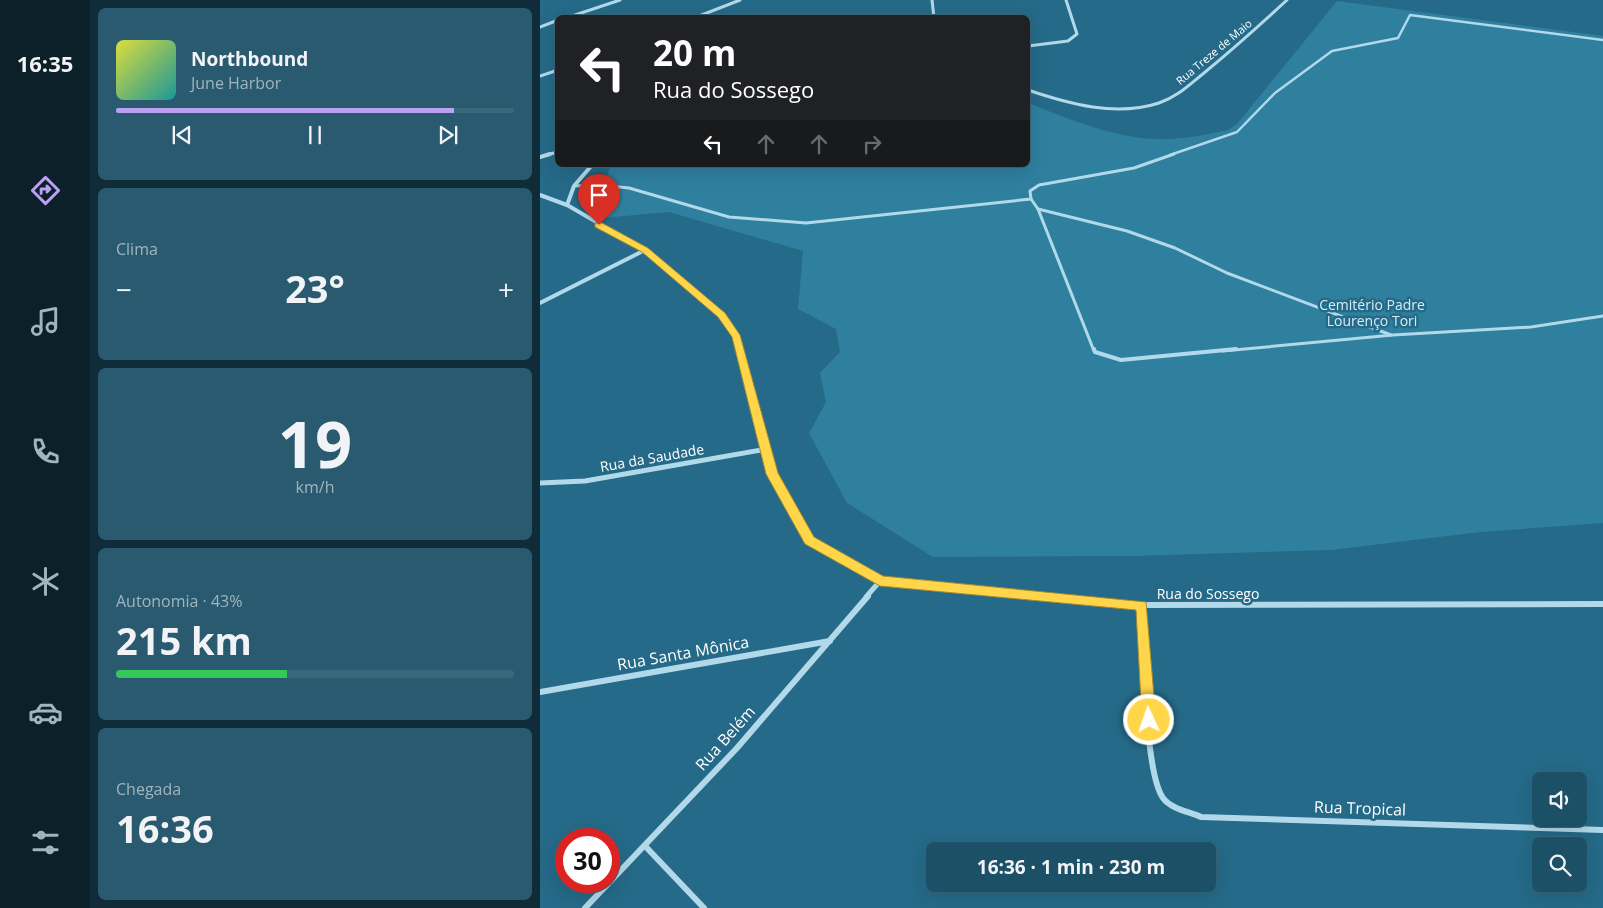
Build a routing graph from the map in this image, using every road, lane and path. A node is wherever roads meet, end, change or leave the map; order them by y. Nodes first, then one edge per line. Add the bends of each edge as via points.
1 (620, 0) edge
2 (740, 0) edge
3 (932, 0) edge
4 (1066, 0) edge
5 (1288, 0) edge
6 (575, 15) edge
7 (702, 15) edge
8 (934, 15) edge
9 (555, 21) edge
10 (540, 27) edge
11 (1603, 40) edge
12 (1030, 46) edge
13 (555, 71) edge
14 (540, 76) edge
15 (1030, 91) edge
16 (555, 153) edge
17 (540, 157) edge
18 (590, 167) edge
19 (574, 186) junction
20 (540, 195) edge
21 (1031, 199) junction
22 (567, 205) junction
23 (1038, 209) junction
24 (645, 250) junction
25 (540, 303) edge
26 (1603, 316) edge
27 (1393, 335) junction
28 (767, 449) junction
29 (540, 483) edge
30 (880, 581) junction
31 (1603, 604) edge
32 (1142, 605) junction
33 (831, 641) junction
34 (540, 692) edge
35 (1603, 830) edge
36 (646, 847) junction
37 (585, 908) edge
38 (704, 908) edge

1 - 6 street
2 - 7 street
3 - 8 street
4 - 12 street via 1077,34 1072,39
5 - 15 street, Rua Treze de Maio via 1176,95 1149,104 1117,109 1090,108
9 - 10 street
11 - 21 lane via 1410,15 1398,38 1332,51 1275,93 1237,132 1134,168 1039,185 1030,191
13 - 14 street
16 - 17 street
18 - 19 street
19 - 21 lane via 628,188 729,216 806,223
19 - 22 street
20 - 22 street, Rua do Sossego
21 - 23 lane
22 - 24 street, Rua do Sossego
23 - 27 lane via 1127,231 1175,248 1227,273
23 - 27 lane via 1095,352 1121,360
24 - 25 street
24 - 28 street, Rua do Sossego via 722,315 737,337
26 - 27 lane via 1531,327
28 - 29 street, Rua da Saudade via 585,481
28 - 30 street, Rua do Sossego via 772,474 810,540
30 - 32 street, Rua do Sossego
30 - 33 street, Rua Belém
31 - 32 street, Rua do Sossego
32 - 35 street, Rua Tropical via 1151,759 1157,789 1164,800 1201,817
33 - 34 street, Rua Santa Mônica
33 - 36 street, Rua Belém
36 - 37 street, Rua Belém
36 - 38 street

